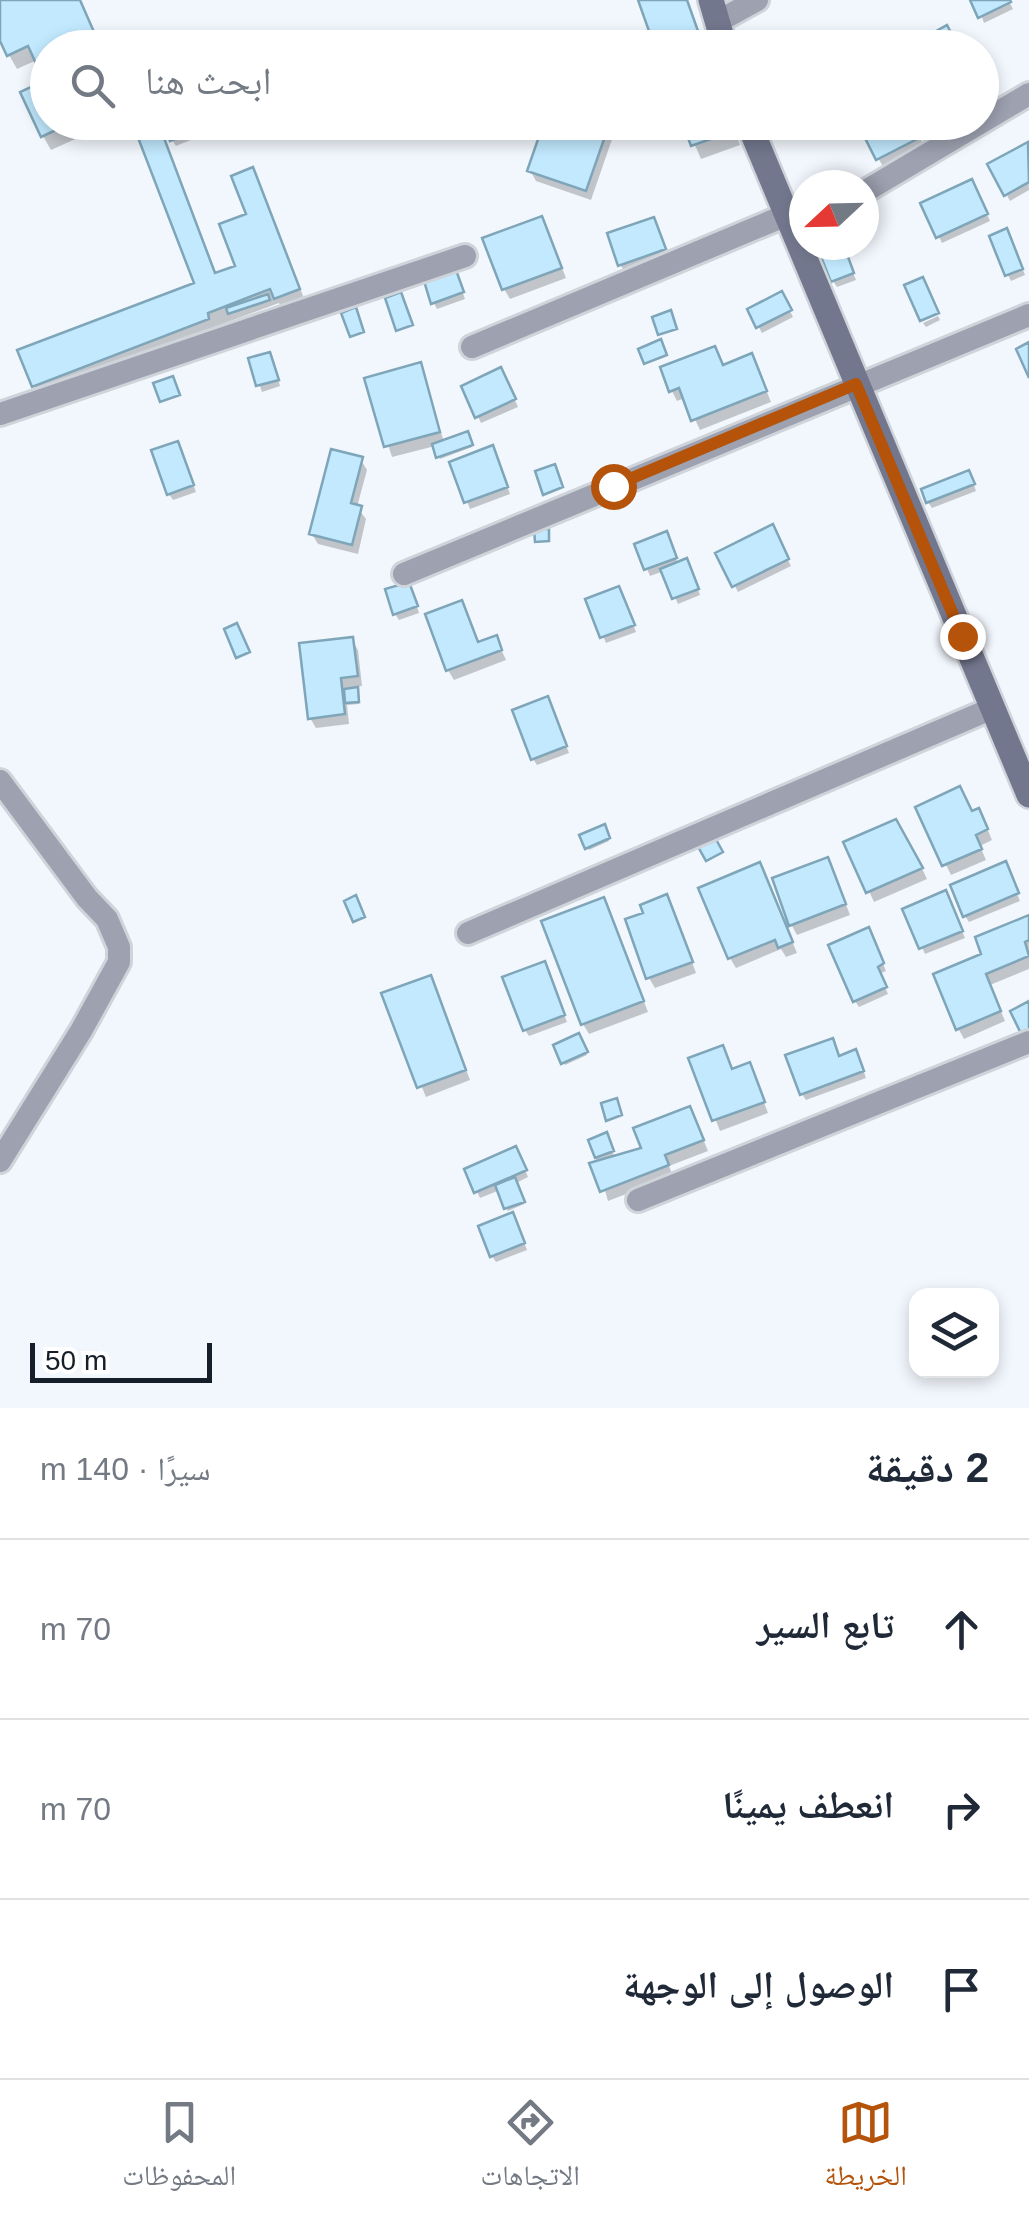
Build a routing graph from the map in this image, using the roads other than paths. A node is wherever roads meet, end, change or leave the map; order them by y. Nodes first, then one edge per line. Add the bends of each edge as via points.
1 (757, 0) edge
2 (714, 11) edge
3 (1029, 94) edge
4 (999, 112) edge
5 (756, 140) edge
6 (952, 140) edge
7 (879, 183) edge
8 (789, 215) edge
9 (789, 228) edge
10 (465, 256) dead end
11 (807, 260) edge
12 (1029, 316) edge
13 (472, 348) dead end
14 (856, 384) junction
15 (0, 414) edge
16 (404, 574) dead end
17 (993, 708) junction
18 (0, 781) edge
19 (1029, 794) edge
20 (468, 933) dead end
21 (1029, 1042) edge
22 (0, 1161) edge
23 (638, 1200) dead end

1 - 2 street
3 - 4 street
5 - 8 main road
6 - 7 street
9 - 13 street
10 - 15 street
11 - 14 main road
12 - 14 street
14 - 16 street
14 - 17 main road
17 - 19 main road
17 - 20 street
18 - 22 street via 107,919 119,947 119,962 81,1031
21 - 23 street

